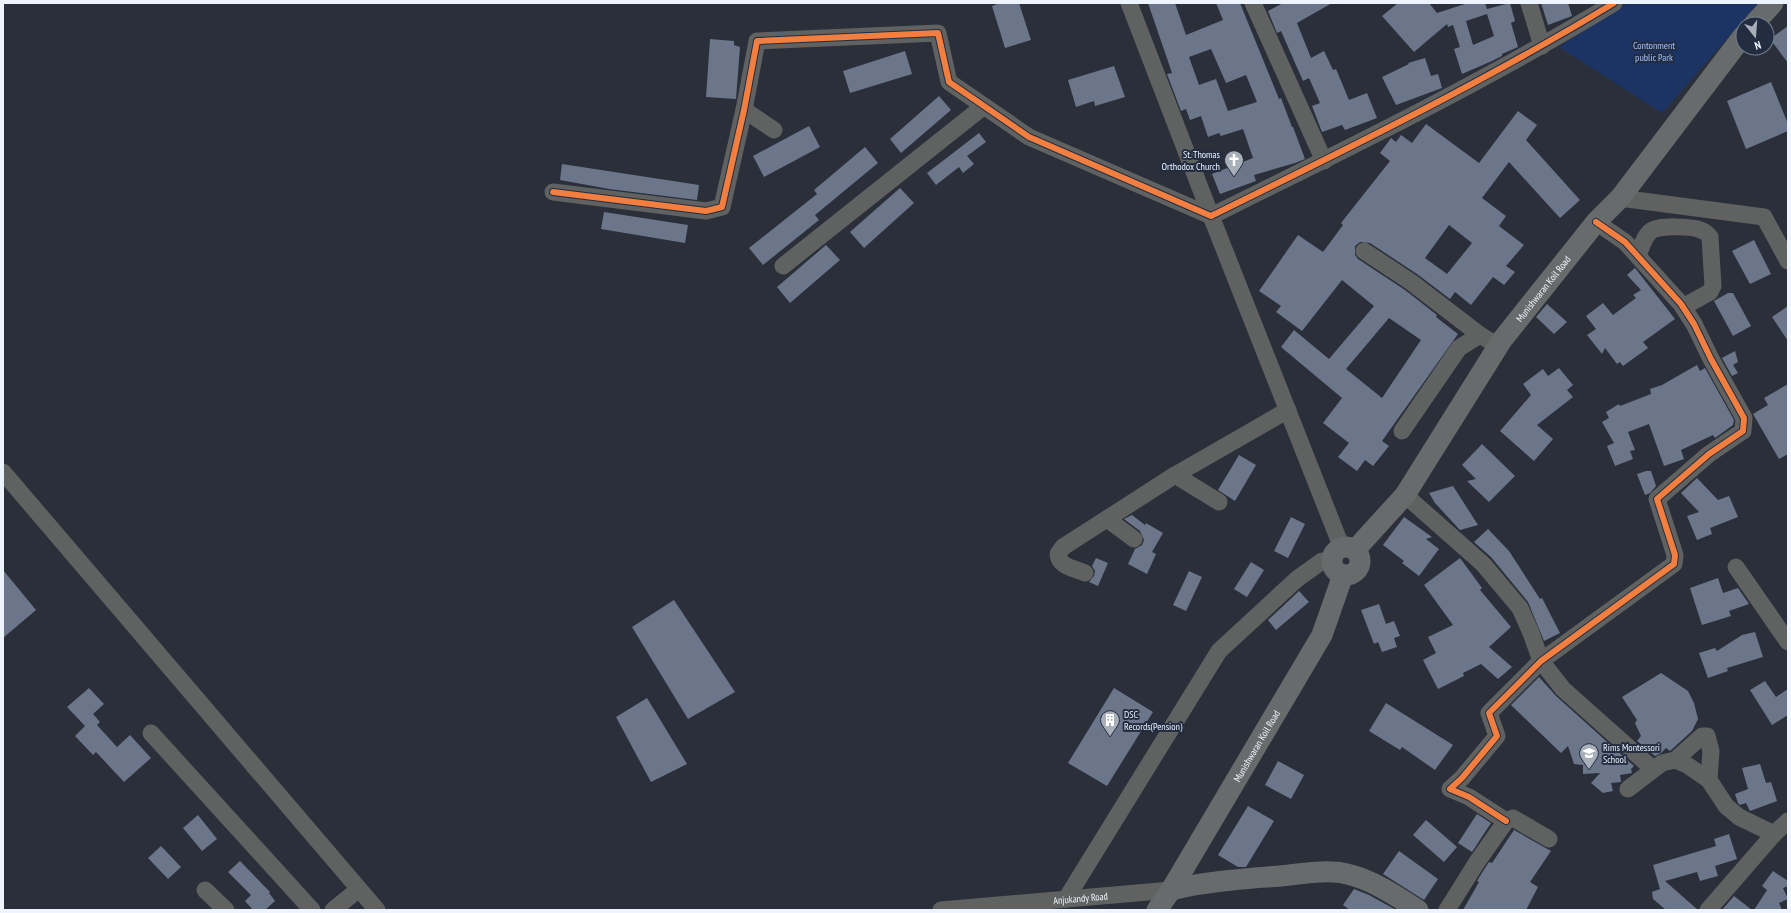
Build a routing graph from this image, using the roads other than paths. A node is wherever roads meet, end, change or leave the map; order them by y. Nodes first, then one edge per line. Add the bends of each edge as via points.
1 (1129, 3) edge
2 (1529, 3) edge
3 (1614, 3) edge
4 (1773, 3) edge
5 (1259, 5) edge
6 (1761, 16) edge
7 (1542, 46) junction
8 (1735, 47) edge
9 (984, 106) junction
10 (744, 110) junction
11 (774, 130) dead end
12 (1324, 161) junction
13 (553, 192) dead end
14 (1620, 198) junction
15 (1211, 216) junction
16 (1596, 222) junction
17 (1364, 251) dead end
18 (1638, 256) junction
19 (1788, 260) edge
20 (783, 266) dead end
21 (1683, 307) junction
22 (1480, 335) junction
23 (1498, 346) junction
24 (1288, 410) junction
25 (1402, 431) dead end
26 (3, 472) edge
27 (1174, 475) junction
28 (1405, 494) junction
29 (1219, 502) dead end
30 (1106, 519) junction
31 (1134, 539) dead end
32 (1343, 559) junction
33 (1736, 567) dead end
34 (1085, 573) dead end
35 (1788, 642) edge
36 (1541, 661) junction
37 (151, 733) dead end
38 (1675, 760) junction
39 (1653, 769) junction
40 (1709, 780) junction
41 (1628, 789) dead end
42 (1506, 821) junction
43 (1788, 821) edge
44 (1774, 834) junction
45 (1550, 839) dead end
46 (359, 889) junction
47 (205, 890) dead end
48 (1171, 890) junction
49 (1066, 899) junction
50 (226, 910) edge
51 (312, 910) edge
52 (333, 910) edge
53 (377, 910) edge
54 (941, 910) edge
55 (1157, 910) edge
56 (1418, 910) edge
57 (1448, 910) edge
58 (1708, 910) edge

1 - 15 street
2 - 7 street
3 - 7 street
4 - 6 main road
5 - 12 street
7 - 12 street
8 - 14 main road, Munishwaran Koil Road
9 - 10 street via 949,82 938,33 757,40
9 - 15 street via 1030,137
9 - 20 street
10 - 11 street
10 - 13 street via 722,207 706,212
12 - 15 street
14 - 16 main road, Munishwaran Koil Road
14 - 19 street via 1764,217
15 - 24 street
16 - 18 street via 1625,242
16 - 23 main road, Munishwaran Koil Road
17 - 22 street via 1411,282
18 - 21 street
18 - 21 street via 1645,237 1656,228 1703,230 1710,237 1713,286 1710,292
21 - 36 street via 1744,418 1743,431 1709,454 1656,500 1676,555 1674,564
22 - 23 street
22 - 25 street via 1459,348
23 - 28 main road, Munishwaran Koil Road
24 - 27 street
24 - 32 street
26 - 46 street
27 - 29 street
27 - 30 street
28 - 32 main road, Munishwaran Koil Road
28 - 36 street via 1483,564 1520,608
30 - 31 street
30 - 34 street via 1063,547 1058,554 1062,565
32 - 48 main road, Munishwaran Koil Road via 1322,635
32 - 49 street via 1322,561 1297,579 1220,651
33 - 35 street
36 - 39 street via 1563,689
36 - 42 street via 1489,713 1497,736 1450,789 1469,797
37 - 51 street
38 - 39 street via 1662,763
38 - 40 street
38 - 40 street via 1702,736 1707,736 1711,751
39 - 41 street
40 - 44 street via 1726,806 1739,817
42 - 45 street via 1513,818
42 - 57 street
43 - 44 street
44 - 58 street
46 - 52 street
46 - 53 street
47 - 50 street
48 - 49 street, Anjukandy Road
48 - 55 main road, Munishwaran Koil Road
48 - 56 main road via 1195,884 1335,872 1358,877
49 - 54 street, Anjukandy Road

